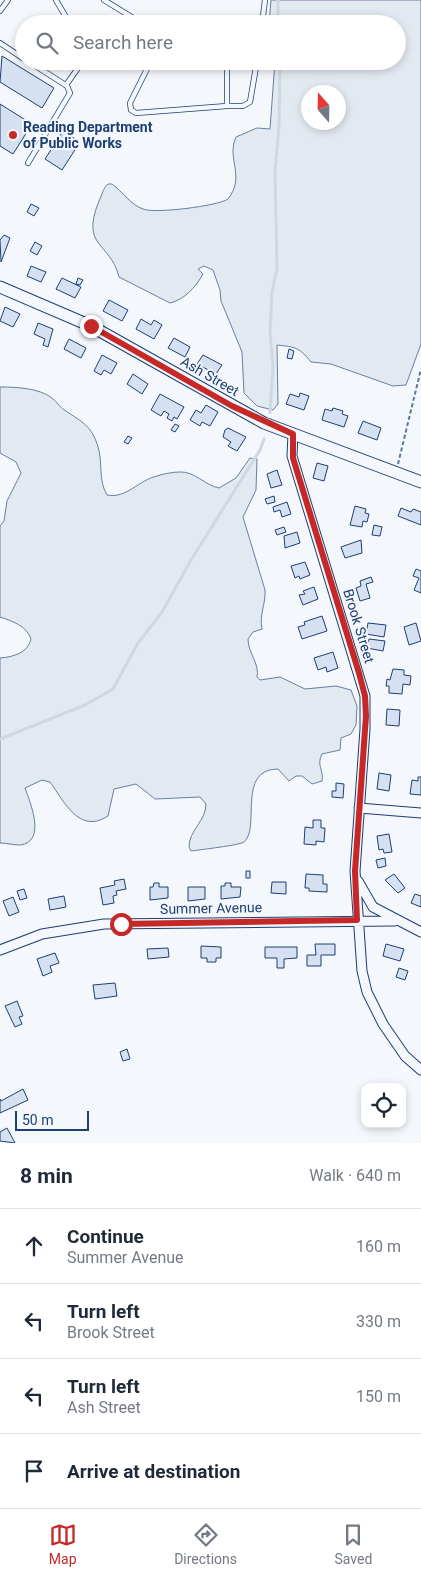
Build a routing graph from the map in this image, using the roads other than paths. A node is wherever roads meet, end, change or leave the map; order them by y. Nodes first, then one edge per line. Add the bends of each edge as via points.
1 (8, 0) edge
2 (56, 0) edge
3 (105, 0) edge
4 (265, 0) edge
5 (0, 11) edge
6 (65, 15) edge
7 (129, 15) edge
8 (263, 15) edge
9 (0, 44) edge
10 (15, 53) edge
11 (42, 70) edge
12 (77, 70) edge
13 (146, 70) edge
14 (227, 70) edge
15 (255, 70) edge
16 (66, 85) junction
17 (226, 106) junction
18 (28, 163) dead end
19 (0, 287) edge
20 (293, 434) junction
21 (416, 480) edge
22 (358, 808) junction
23 (421, 813) edge
24 (355, 871) junction
25 (357, 920) junction
26 (395, 921) junction
27 (421, 932) edge
28 (0, 950) edge
29 (421, 1070) edge

1 - 5 lane
2 - 6 lane
3 - 7 lane
4 - 8 lane
9 - 10 lane
11 - 16 lane
12 - 16 lane
13 - 17 lane via 130,103 133,112
14 - 17 lane
15 - 17 lane via 250,102 243,106
16 - 18 lane via 69,96
19 - 20 street, Ash Street via 91,326 232,406
20 - 21 street, Ash Street
20 - 22 street, Brook Street via 293,458 365,696
22 - 23 street
22 - 24 street, Brook Street
24 - 25 street, Brook Street
24 - 26 street via 369,903
25 - 26 street, Summer Avenue
25 - 28 street, Summer Avenue via 104,924 42,934
25 - 29 street, Brook Street via 362,971 370,1000 396,1046
26 - 27 street

